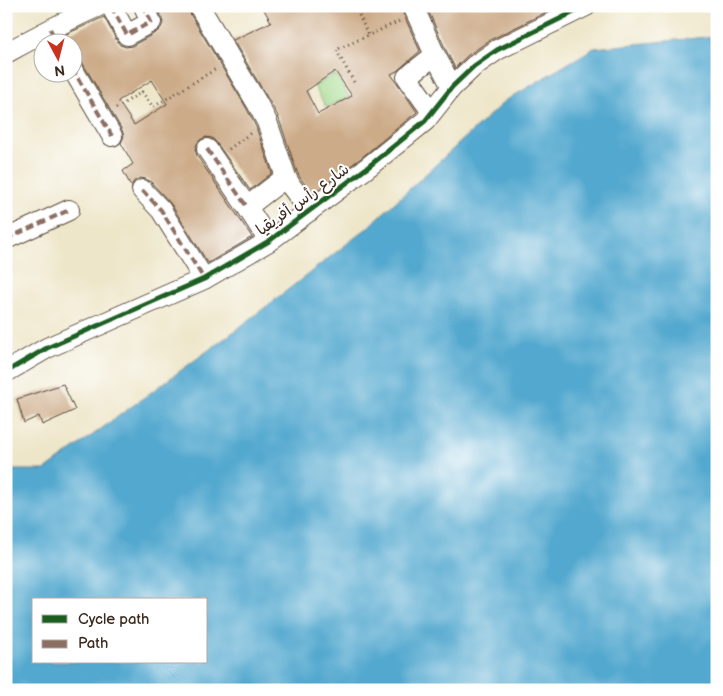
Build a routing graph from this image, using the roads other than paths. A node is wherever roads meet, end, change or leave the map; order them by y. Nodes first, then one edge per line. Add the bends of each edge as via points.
1 (99, 6) edge
2 (111, 6) edge
3 (144, 6) edge
4 (199, 6) edge
5 (586, 6) edge
6 (414, 10) edge
7 (58, 32) edge
8 (32, 43) edge
9 (6, 52) edge
10 (435, 55) junction
11 (80, 82) edge
12 (452, 87) junction
13 (432, 112) junction
14 (112, 136) dead end
15 (211, 154) road end
16 (286, 177) junction
17 (142, 190) dead end
18 (247, 207) junction
19 (69, 210) dead end
20 (310, 211) junction
21 (6, 239) edge
22 (269, 241) junction
23 (204, 278) junction
24 (6, 372) edge

1 - 7 street via 74,17
2 - 3 street via 127,34 150,22
4 - 16 street via 267,122
5 - 12 street, شارع رأس أفريقيا via 497,50
6 - 10 street
8 - 9 street
10 - 12 street
10 - 13 street via 407,77
11 - 14 street
12 - 13 street, شارع رأس أفريقيا
13 - 20 street, شارع رأس أفريقيا
15 - 18 street
16 - 18 street
16 - 20 street
17 - 23 street via 161,210
18 - 22 street
19 - 21 street
20 - 22 street, شارع رأس أفريقيا
22 - 23 street, شارع رأس أفريقيا
23 - 24 street, شارع رأس أفريقيا via 47,348

